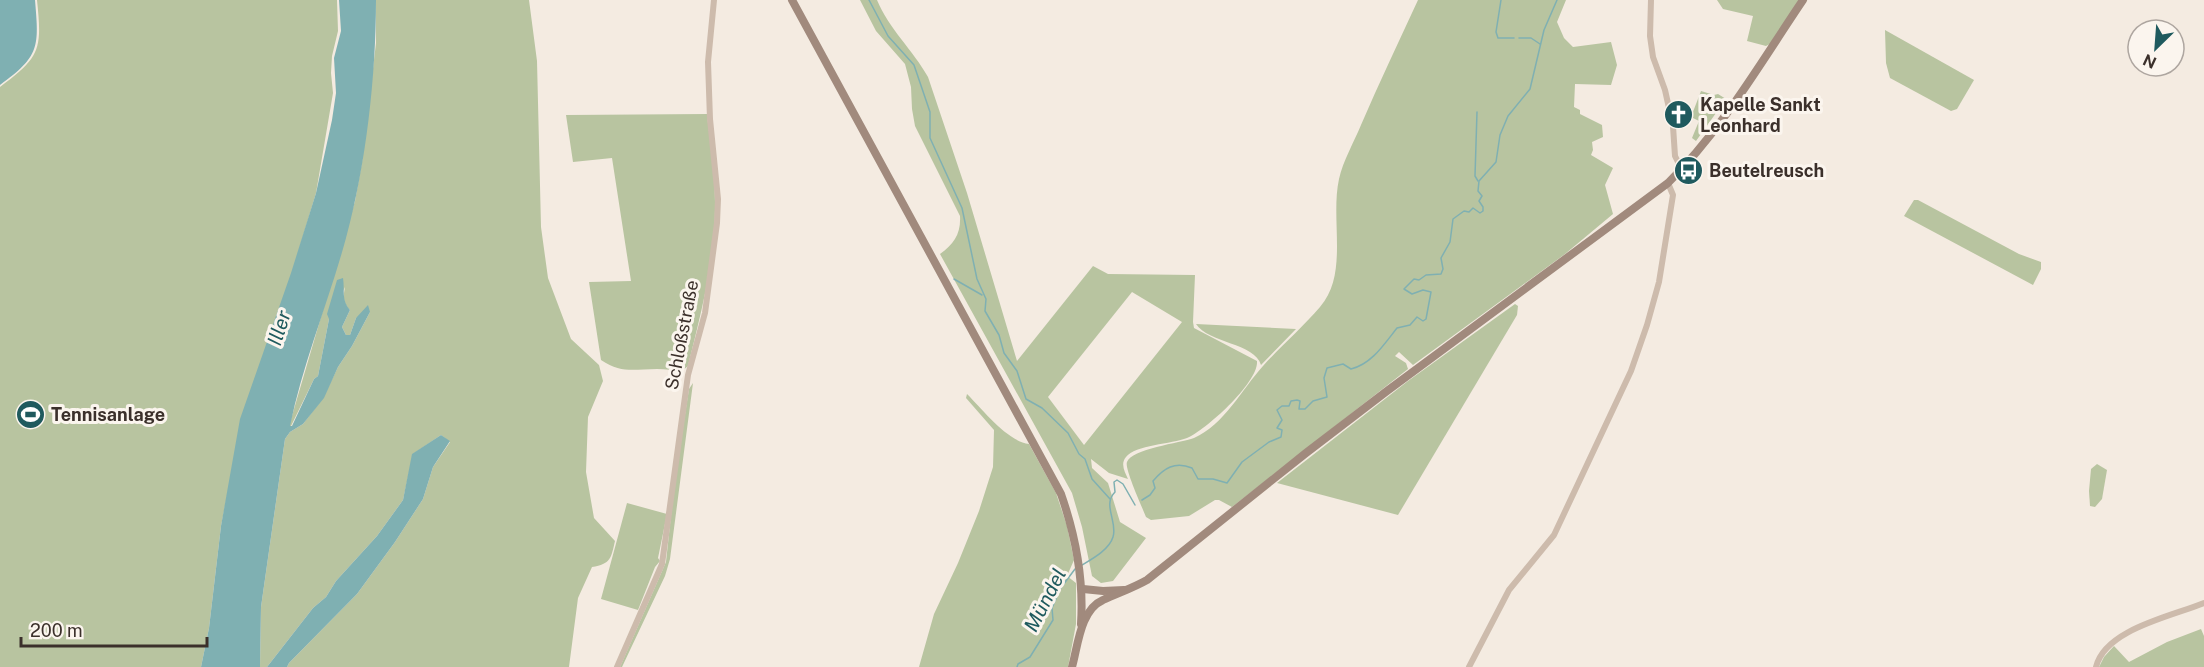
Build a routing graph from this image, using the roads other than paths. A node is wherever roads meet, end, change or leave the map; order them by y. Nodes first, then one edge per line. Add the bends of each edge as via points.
1 (714, 0) edge
2 (792, 0) edge
3 (1651, 0) edge
4 (1803, 0) edge
5 (1682, 170) junction
6 (1668, 183) junction
7 (1082, 589) junction
8 (1129, 589) junction
9 (1102, 600) junction
10 (2204, 603) edge
11 (1081, 633) junction
12 (617, 667) edge
13 (1072, 667) edge
14 (1470, 667) edge
15 (2096, 667) edge

1 - 12 street, Schloßstraße via 708,62 718,199 706,302 688,375 662,564
2 - 7 main road via 1061,494 1078,556
3 - 5 street via 1653,57 1665,90 1675,156
4 - 5 main road
5 - 6 main road
6 - 8 main road via 1387,391 1180,556
6 - 14 street via 1673,195 1659,282 1631,371 1554,535 1509,590
7 - 8 main road
7 - 9 main road
7 - 11 main road
8 - 9 main road
9 - 11 main road via 1086,617
10 - 15 street via 2159,618 2116,640
11 - 13 main road

